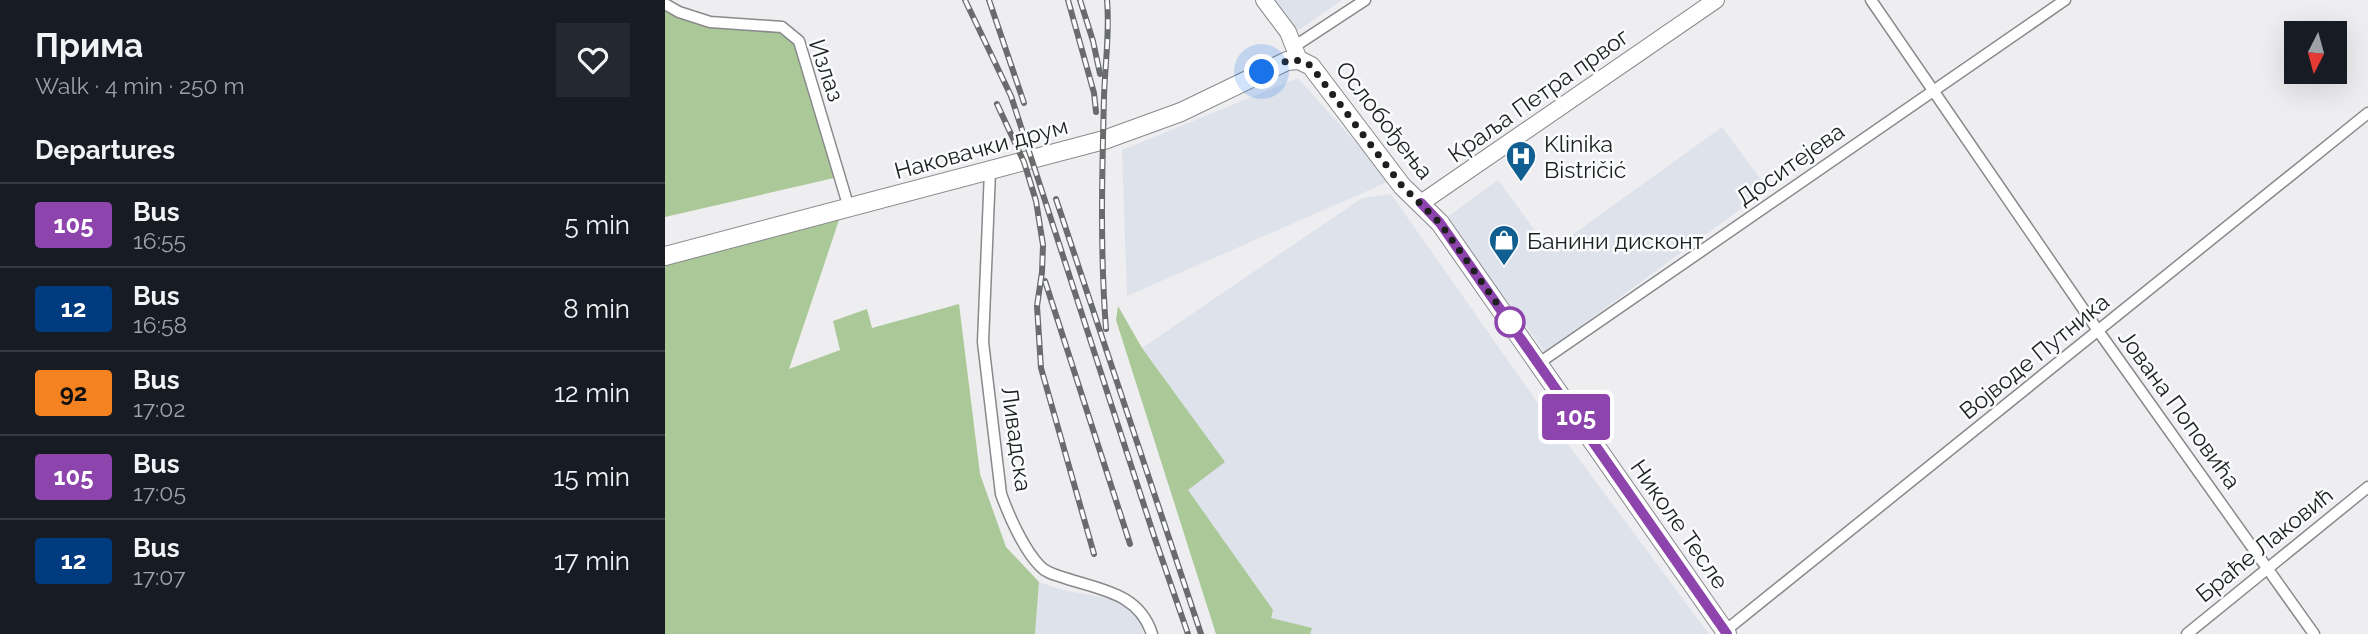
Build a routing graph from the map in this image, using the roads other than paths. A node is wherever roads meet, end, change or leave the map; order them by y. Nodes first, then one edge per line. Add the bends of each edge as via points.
1 (1264, 0) edge
2 (1365, 0) edge
3 (1716, 0) edge
4 (1871, 0) edge
5 (2064, 0) edge
6 (665, 4) edge
7 (1297, 53) junction
8 (1933, 91) junction
9 (2368, 113) edge
10 (989, 171) junction
11 (1421, 203) junction
12 (849, 208) junction
13 (665, 256) edge
14 (2099, 332) junction
15 (1539, 363) junction
16 (2368, 487) edge
17 (2268, 567) junction
18 (1726, 633) edge
19 (1152, 634) edge
20 (2187, 634) edge
21 (2314, 634) edge

1 - 7 street, Ослобођења
2 - 7 street
3 - 11 street, Краља Петра првог
4 - 8 street, Јована Поповића
5 - 8 street, Доситејева
6 - 12 street, Излаз via 710,22 782,27 799,41
7 - 10 main road, Наковачки друм via 1138,130
7 - 11 main road, Ослобођења via 1402,186
8 - 14 street, Јована Поповића
8 - 15 street, Доситејева
9 - 14 street, Војводе Путника
10 - 12 main road, Наковачки друм
10 - 19 street, Ливадска via 983,342 1007,512 1041,568 1135,604
11 - 15 main road, Николе Тесле
12 - 13 main road, Наковачки друм
14 - 17 street, Јована Поповића
14 - 18 street, Војводе Путника
15 - 18 main road, Николе Тесле
16 - 17 street, Браће Лаковић
17 - 20 street, Браће Лаковић
17 - 21 street, Јована Поповића

